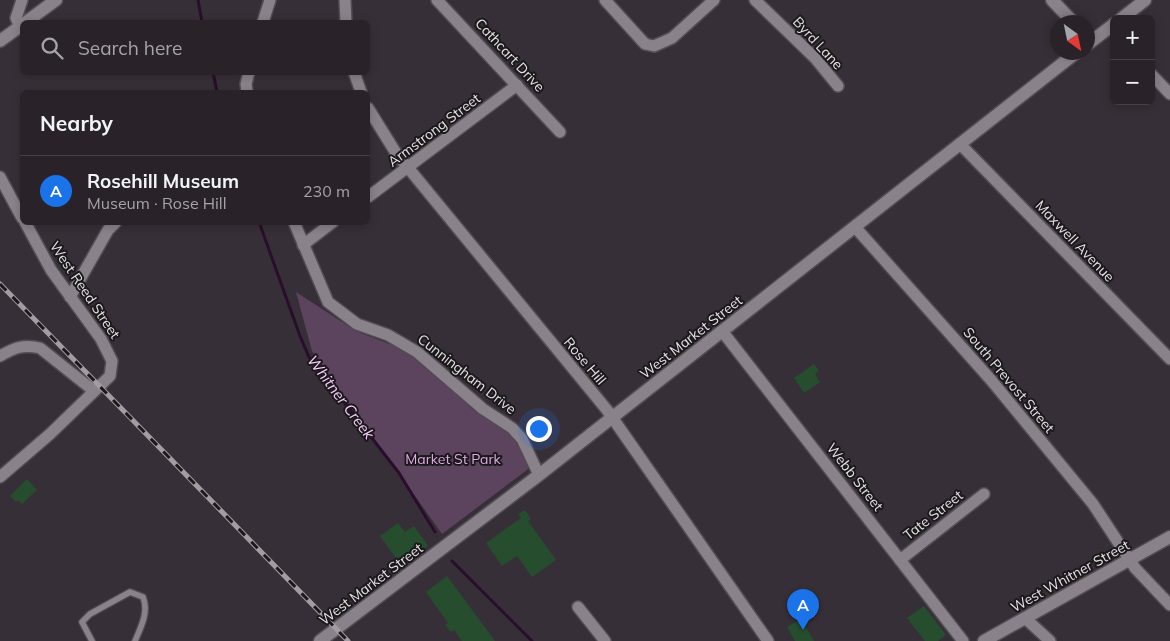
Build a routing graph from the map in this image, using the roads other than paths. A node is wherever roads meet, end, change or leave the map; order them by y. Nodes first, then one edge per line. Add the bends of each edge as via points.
1 (22, 0) edge
2 (56, 0) edge
3 (270, 0) edge
4 (345, 0) edge
5 (437, 0) edge
6 (605, 0) edge
7 (714, 0) edge
8 (755, 0) edge
9 (1052, 0) edge
10 (1145, 0) edge
11 (1066, 15) edge
12 (1126, 15) edge
13 (30, 20) edge
14 (264, 20) edge
15 (346, 20) edge
16 (20, 22) edge
17 (20, 27) edge
18 (1110, 30) edge
19 (1095, 39) edge
20 (0, 41) edge
21 (1067, 60) edge
22 (248, 75) edge
23 (355, 75) edge
24 (1155, 78) edge
25 (517, 85) junction
26 (838, 86) dead end
27 (247, 90) edge
28 (360, 90) edge
29 (1170, 94) edge
30 (370, 111) edge
31 (560, 132) dead end
32 (960, 144) junction
33 (408, 168) junction
34 (0, 177) edge
35 (370, 196) edge
36 (20, 214) edge
37 (27, 225) edge
38 (113, 225) edge
39 (295, 225) edge
40 (329, 225) edge
41 (855, 227) junction
42 (303, 245) junction
43 (70, 297) junction
44 (722, 331) junction
45 (0, 356) edge
46 (1170, 359) edge
47 (94, 391) junction
48 (612, 417) junction
49 (539, 475) junction
50 (0, 477) edge
51 (984, 494) dead end
52 (1170, 537) edge
53 (900, 560) junction
54 (1130, 560) junction
55 (1170, 605) edge
56 (578, 607) dead end
57 (1025, 618) junction
58 (92, 641) edge
59 (135, 641) edge
60 (320, 641) edge
61 (605, 641) edge
62 (768, 641) edge
63 (963, 641) edge
64 (984, 641) edge
65 (1050, 641) edge

1 - 16 street via 16,18
2 - 13 street
3 - 14 street
4 - 15 street
5 - 25 street, Cathcart Drive
6 - 7 street via 645,44 654,46 672,38
8 - 26 street, Byrd Lane via 816,58
9 - 11 street
10 - 12 street
17 - 20 street
18 - 19 street
21 - 32 street, West Market Street
22 - 27 street
23 - 28 street
24 - 29 street
25 - 31 street, Cathcart Drive
25 - 33 street, Armstrong Street
30 - 33 street, Rose Hill
32 - 41 street, West Market Street
32 - 46 street, Maxwell Avenue
33 - 35 street, Armstrong Street
33 - 48 street, Rose Hill
34 - 36 street
37 - 43 street, West Reed Street via 50,270
38 - 43 street
39 - 42 street, Cunningham Drive
40 - 42 street
41 - 44 street, West Market Street
41 - 54 street, South Prevost Street via 990,380 1093,504
42 - 49 street, Cunningham Drive via 328,302 356,324 418,352 483,409 512,428 522,438
43 - 47 street, West Reed Street via 101,339 112,361 110,376
44 - 48 street, West Market Street
44 - 53 street, Webb Street
45 - 47 street via 16,347 40,348
47 - 50 street, West Reed Street
48 - 49 street, West Market Street
48 - 62 street, Rose Hill
49 - 60 street, West Market Street
51 - 53 street, Tate Street
52 - 54 street, West Whitner Street
53 - 63 street, Webb Street
54 - 55 street, South Prevost Street
54 - 57 street, West Whitner Street
56 - 61 street
57 - 64 street, West Whitner Street
57 - 65 street
58 - 59 lane via 82,622 90,614 130,592 143,597 146,604

